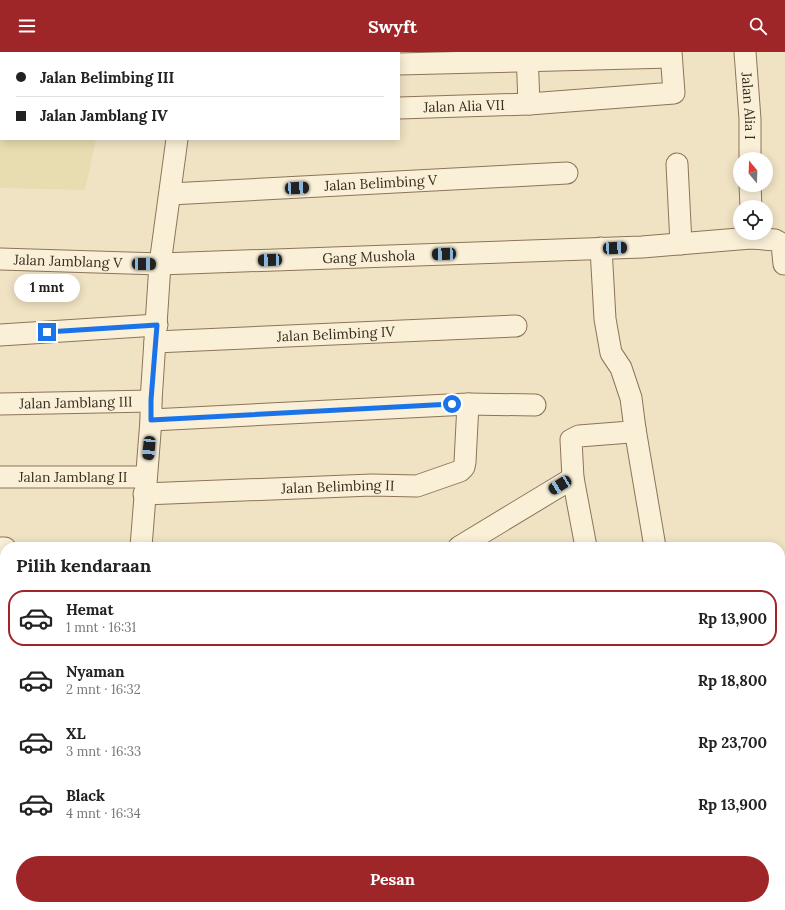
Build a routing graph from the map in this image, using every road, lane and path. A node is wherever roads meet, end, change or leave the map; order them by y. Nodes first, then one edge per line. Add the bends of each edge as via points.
1 (745, 52) edge
2 (671, 55) edge
3 (527, 57) edge
4 (400, 64) edge
5 (529, 104) junction
6 (400, 108) edge
7 (177, 140) edge
8 (750, 152) edge
9 (677, 164) dead end
10 (567, 173) dead end
11 (170, 194) junction
12 (733, 237) edge
13 (773, 240) edge
14 (681, 244) junction
15 (601, 248) junction
16 (0, 259) edge
17 (160, 264) junction
18 (784, 264) edge
19 (516, 326) dead end
20 (156, 333) junction
21 (0, 335) edge
22 (0, 404) edge
23 (468, 404) junction
24 (535, 405) dead end
25 (151, 410) junction
26 (635, 429) junction
27 (0, 477) edge
28 (573, 478) junction
29 (145, 485) junction
30 (141, 542) edge
31 (467, 542) edge
32 (585, 542) edge
33 (654, 542) edge

1 - 8 street, Jalan Alia I
2 - 3 street
2 - 5 street, Jalan Alia VII via 674,93
3 - 4 street
3 - 5 street
5 - 6 street, Jalan Alia VII
7 - 11 street
9 - 14 street
10 - 11 street, Jalan Belimbing V
11 - 17 street
12 - 14 street
13 - 18 street via 782,244
14 - 15 street, Gang Mushola
15 - 17 street, Gang Mushola
15 - 26 street via 605,319 611,353 621,368 631,398
16 - 17 street, Jalan Jamblang V
17 - 20 street
19 - 20 street, Jalan Belimbing IV
20 - 21 street, Jalan Belimbing IV
20 - 25 street
22 - 25 street, Jalan Jamblang III
23 - 24 street, Jalan Jamblang III
23 - 25 street, Jalan Jamblang III
23 - 29 street, Jalan Belimbing II via 464,467 460,471 417,486
25 - 29 street
26 - 28 street via 630,432 579,436 571,440
26 - 33 street
27 - 29 street, Jalan Jamblang II
28 - 31 street
28 - 32 street
29 - 30 street

